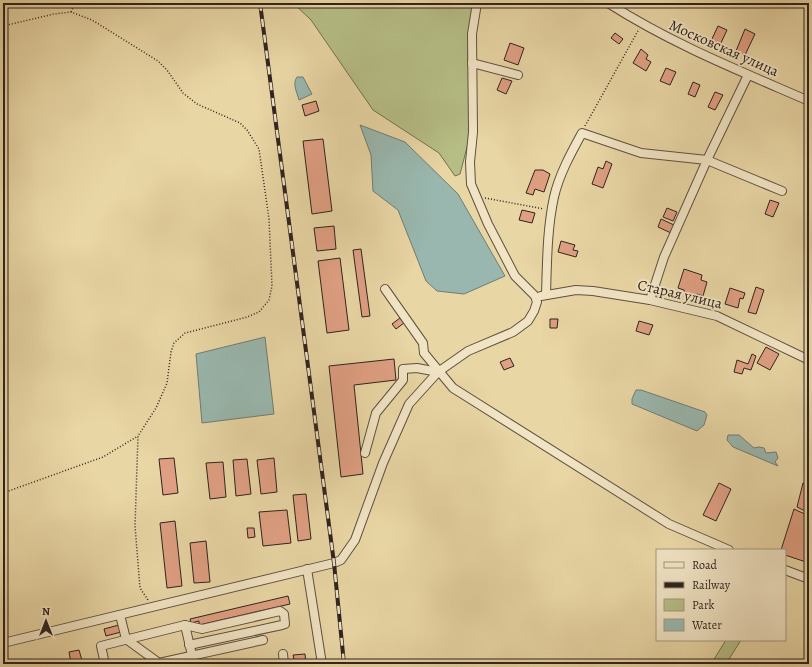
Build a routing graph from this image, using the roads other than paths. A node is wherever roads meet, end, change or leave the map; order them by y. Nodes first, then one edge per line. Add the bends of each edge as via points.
1 (477, 3) edge
2 (608, 3) edge
3 (472, 63) junction
4 (518, 75) dead end
5 (748, 75) junction
6 (809, 101) edge
7 (707, 160) junction
8 (782, 191) dead end
9 (386, 289) dead end
10 (546, 295) junction
11 (535, 296) junction
12 (650, 300) junction
13 (809, 360) edge
14 (438, 372) junction
15 (365, 453) dead end
16 (727, 549) edge
17 (307, 569) junction
18 (786, 570) edge
19 (809, 579) edge
20 (120, 615) junction
21 (185, 625) junction
22 (126, 639) junction
23 (263, 640) dead end
24 (3, 643) edge
25 (189, 645) junction
26 (283, 654) dead end
27 (192, 655) junction
28 (105, 664) edge
29 (194, 664) edge
30 (284, 664) edge
31 (322, 664) edge

1 - 3 street via 472,34
2 - 5 street, Московская улица via 641,25 681,46
3 - 4 street
3 - 11 street via 474,132 470,162 471,184 515,276
5 - 6 street, Московская улица
5 - 7 street
7 - 8 street
7 - 10 street via 641,153 582,133 569,156 554,196 547,257
7 - 12 street via 664,257
9 - 14 street via 423,343 424,353
10 - 11 street, Старая улица
10 - 12 street, Старая улица via 576,290
11 - 14 street via 537,302 528,321 513,332 468,351
12 - 13 street, Старая улица via 717,316
14 - 15 street via 403,368 402,380 376,413
14 - 16 street via 453,388 669,524
14 - 17 street via 409,404 349,550 342,560
17 - 20 street
17 - 31 street
18 - 19 street
20 - 22 street
20 - 24 street
21 - 22 street
21 - 25 street
21 - 25 street via 202,629 280,611 284,614 285,624 282,625
22 - 27 street via 159,663
22 - 28 street via 101,646
23 - 27 street
25 - 27 street
26 - 30 street
27 - 29 street

